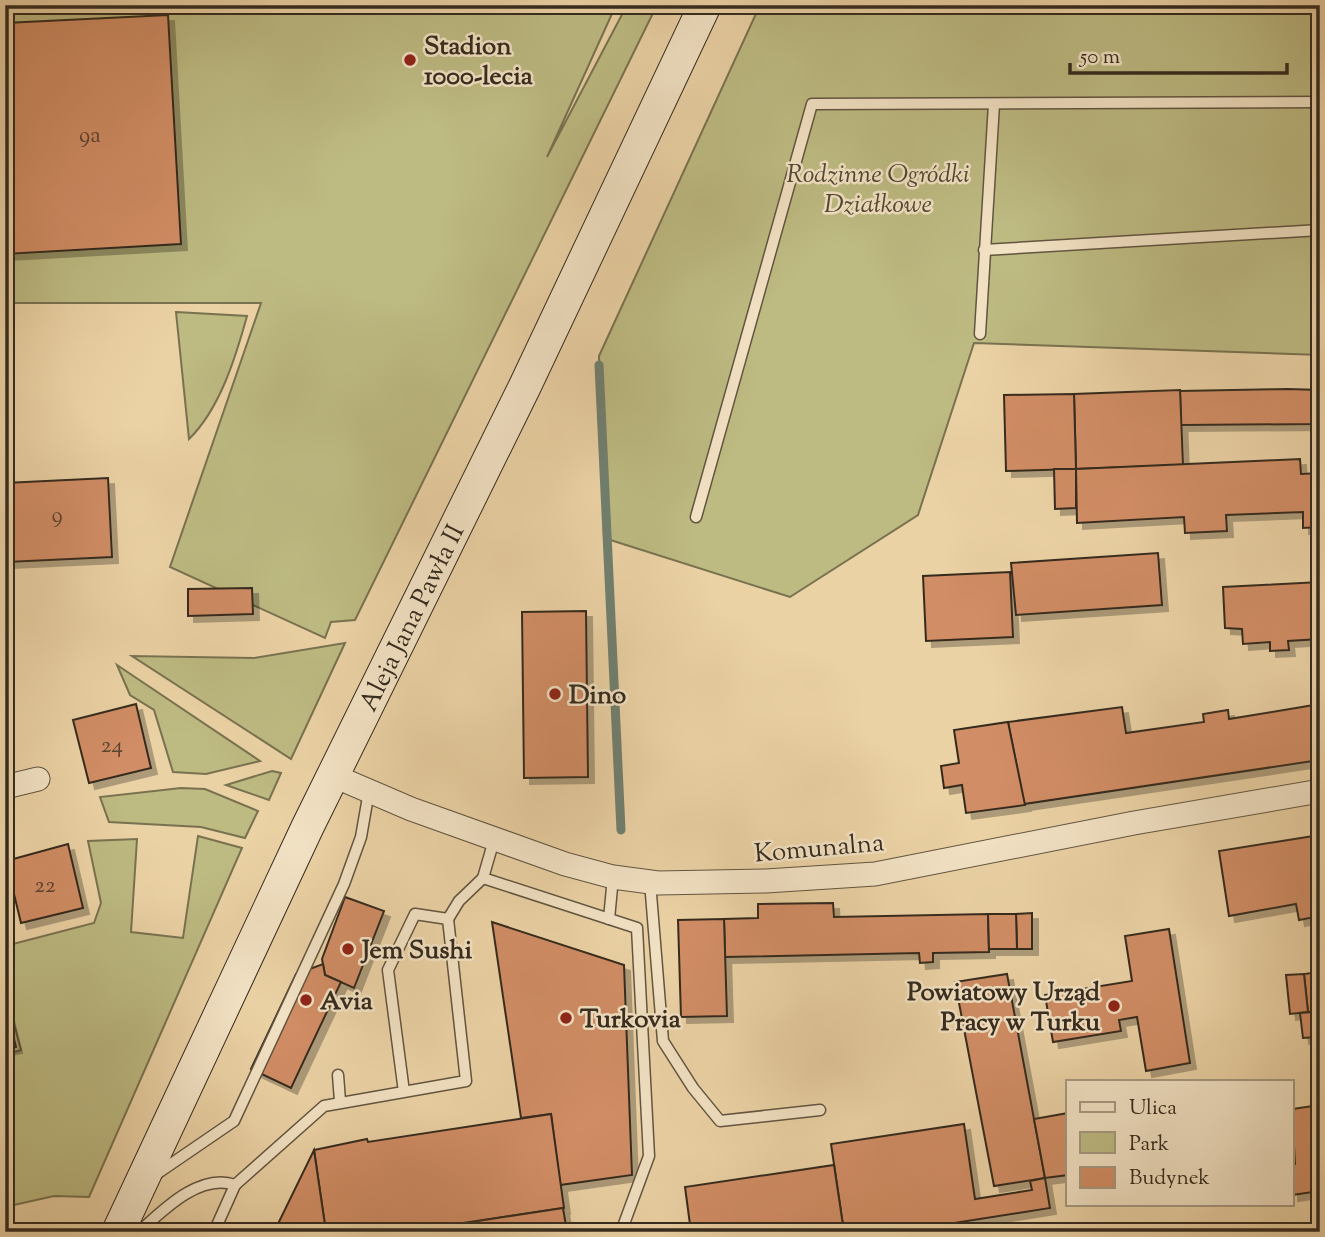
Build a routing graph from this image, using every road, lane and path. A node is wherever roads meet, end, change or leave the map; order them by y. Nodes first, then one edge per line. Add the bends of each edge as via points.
1 (705, 5) edge
2 (1320, 102) edge
3 (994, 104) junction
4 (1320, 230) edge
5 (984, 250) junction
6 (980, 334) dead end
7 (696, 517) dead end
8 (334, 776) junction
9 (38, 779) dead end
10 (5, 787) edge
11 (369, 791) junction
12 (1320, 791) edge
13 (494, 840) junction
14 (613, 877) junction
15 (483, 878) junction
16 (650, 882) junction
17 (448, 919) junction
18 (610, 919) junction
19 (338, 1075) dead end
20 (404, 1092) junction
21 (340, 1101) junction
22 (820, 1110) dead end
23 (235, 1185) junction
24 (138, 1187) junction
25 (118, 1232) edge
26 (139, 1232) edge
27 (214, 1232) edge
28 (621, 1232) edge

1 - 8 main road, Aleja Jana Pawła II
2 - 3 lane
3 - 5 lane
3 - 7 lane via 812,104
4 - 5 lane
5 - 6 lane
8 - 11 street, Komunalna
8 - 24 main road, Aleja Jana Pawła II
9 - 10 street
11 - 13 street, Komunalna
11 - 24 lane via 361,837 344,884 234,1121
12 - 16 street, Komunalna via 874,873 765,881
13 - 14 street, Komunalna
13 - 15 lane
14 - 16 street, Komunalna
14 - 18 lane
15 - 17 lane
15 - 18 lane
16 - 22 lane via 663,1041 693,1088 720,1121
17 - 20 lane via 415,914 388,970
17 - 20 lane via 467,1081
18 - 28 lane via 637,928 649,1156
19 - 21 lane
20 - 21 lane
21 - 23 lane via 324,1106
23 - 26 lane via 224,1181 199,1186
23 - 27 lane
24 - 25 main road, Aleja Jana Pawła II

